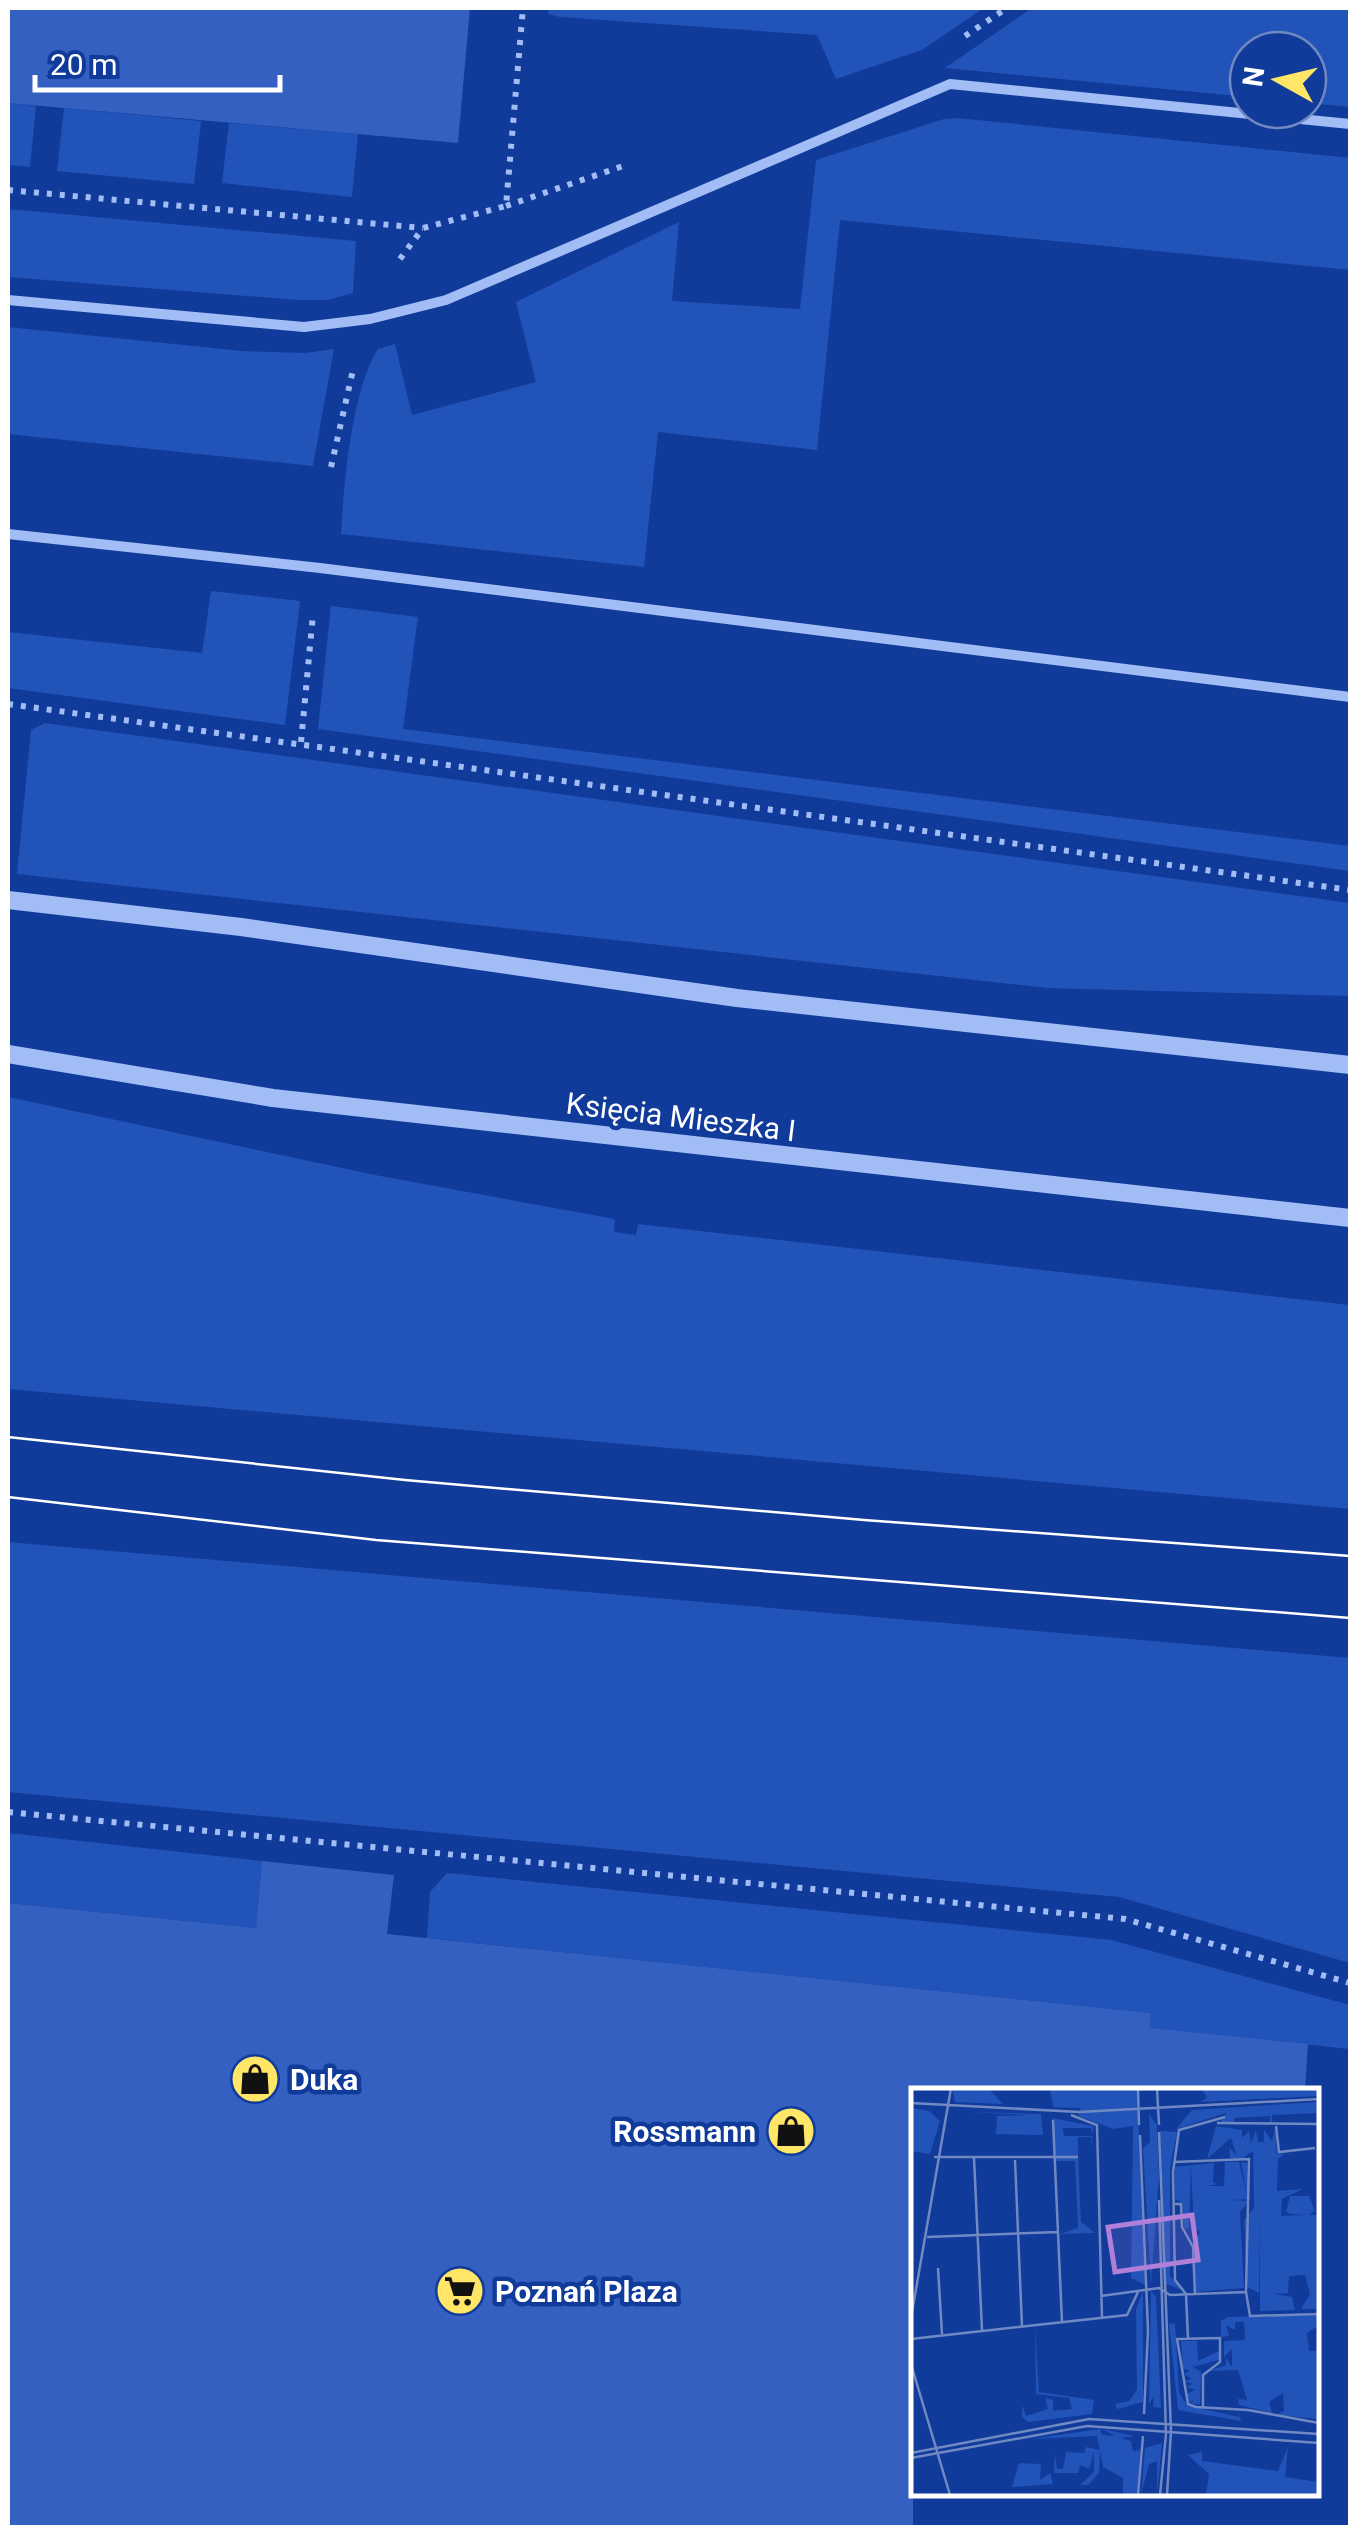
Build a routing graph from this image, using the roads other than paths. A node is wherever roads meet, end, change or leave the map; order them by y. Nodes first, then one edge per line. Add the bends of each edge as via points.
1 (1350, 124) edge
2 (8, 300) edge
3 (8, 534) edge
4 (1350, 697) edge
5 (8, 900) edge
6 (8, 1054) edge
7 (1350, 1065) edge
8 (1350, 1218) edge

1 - 2 street via 950,84 446,300 370,319 297,327
3 - 4 street
5 - 7 street via 737,998
6 - 8 street, Księcia Mieszka I via 272,1098

